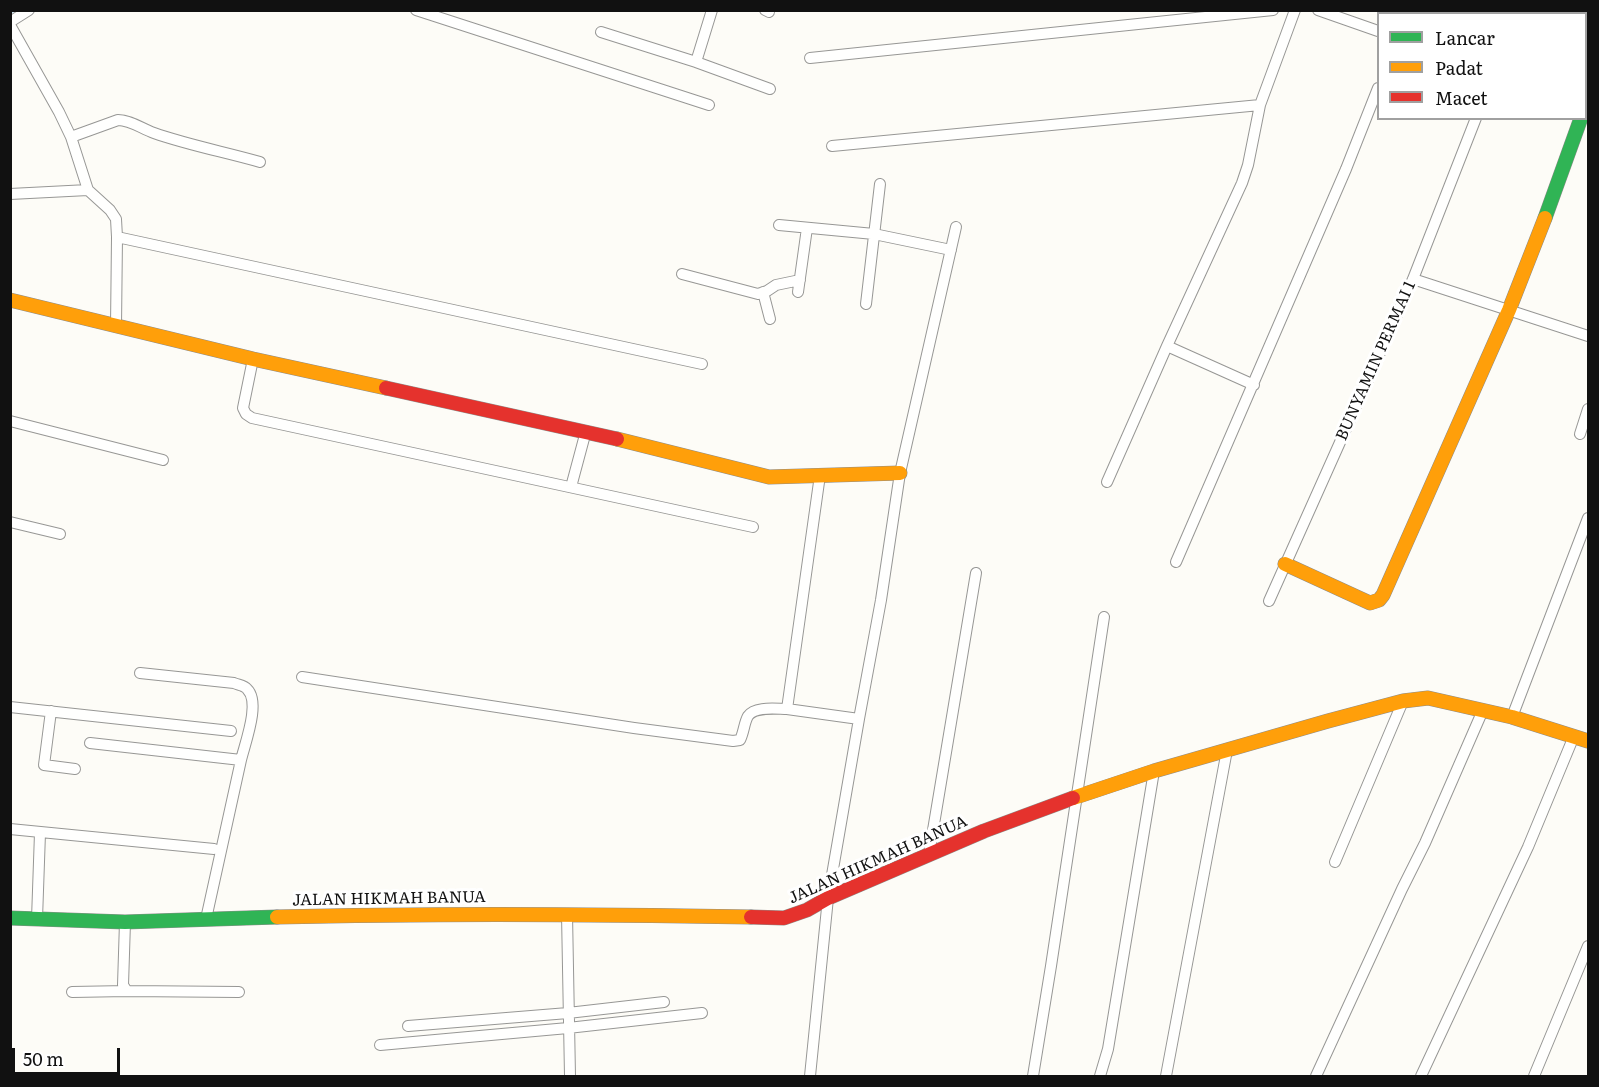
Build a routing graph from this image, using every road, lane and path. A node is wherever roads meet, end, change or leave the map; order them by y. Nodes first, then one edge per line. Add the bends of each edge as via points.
1 (29, 10) edge
2 (416, 10) edge
3 (712, 10) edge
4 (1273, 10) edge
5 (1295, 10) edge
6 (1318, 10) edge
7 (10, 24) edge
8 (1377, 31) edge
9 (601, 32) dead end
10 (810, 58) dead end
11 (696, 62) junction
12 (770, 89) dead end
13 (1377, 91) edge
14 (709, 105) dead end
15 (1260, 105) junction
16 (1475, 120) edge
17 (1580, 120) edge
18 (71, 137) junction
19 (832, 146) dead end
20 (260, 162) dead end
21 (880, 184) dead end
22 (88, 190) junction
23 (10, 194) edge
24 (779, 225) dead end
25 (956, 227) dead end
26 (807, 228) junction
27 (874, 234) junction
28 (117, 237) junction
29 (951, 250) junction
30 (682, 274) dead end
31 (1413, 279) junction
32 (763, 292) junction
33 (10, 300) edge
34 (866, 304) dead end
35 (1509, 310) junction
36 (770, 320) dead end
37 (116, 326) junction
38 (1588, 336) edge
39 (1167, 346) junction
40 (254, 358) junction
41 (702, 364) dead end
42 (1254, 385) junction
43 (1588, 409) edge
44 (10, 421) edge
45 (586, 431) junction
46 (1580, 434) dead end
47 (163, 460) dead end
48 (900, 473) junction
49 (820, 476) junction
50 (1107, 482) dead end
51 (571, 487) junction
52 (1588, 518) edge
53 (10, 522) edge
54 (753, 527) dead end
55 (60, 534) dead end
56 (1176, 562) dead end
57 (1285, 564) junction
58 (976, 573) dead end
59 (1269, 601) dead end
60 (1104, 617) dead end
61 (140, 673) dead end
62 (302, 677) dead end
63 (1403, 701) junction
64 (10, 707) edge
65 (787, 709) junction
66 (1483, 710) junction
67 (51, 711) junction
68 (1512, 717) junction
69 (859, 719) junction
70 (231, 731) dead end
71 (1574, 736) junction
72 (1588, 741) edge
73 (90, 743) dead end
74 (1227, 750) junction
75 (241, 760) junction
76 (75, 769) dead end
77 (1154, 771) junction
78 (1077, 797) junction
79 (10, 829) edge
80 (40, 832) junction
81 (214, 849) dead end
82 (928, 854) junction
83 (1335, 862) dead end
84 (828, 898) junction
85 (567, 914) junction
86 (10, 918) edge
87 (37, 919) junction
88 (206, 919) junction
89 (125, 922) junction
90 (1588, 946) edge
91 (72, 992) dead end
92 (128, 992) junction
93 (239, 992) dead end
94 (664, 1002) dead end
95 (568, 1013) junction
96 (702, 1013) dead end
97 (408, 1026) dead end
98 (568, 1028) junction
99 (380, 1045) dead end
100 (570, 1077) edge
101 (810, 1077) edge
102 (1033, 1077) edge
103 (1100, 1077) edge
104 (1166, 1077) edge
105 (1316, 1077) edge
106 (1421, 1077) edge
107 (1534, 1077) edge

1 - 7 street
2 - 14 street
3 - 11 street
4 - 10 street
5 - 15 street
6 - 8 street
7 - 18 street
9 - 11 street
11 - 12 street
13 - 42 street
15 - 19 street
15 - 39 street via 1242,183
16 - 31 street, BUNYAMIN PERMAI 1
17 - 35 street
18 - 20 street via 123,120 154,133
18 - 22 street
21 - 27 street
22 - 23 street
22 - 28 street via 116,219
24 - 26 street
25 - 29 street
26 - 27 street
26 - 32 street via 799,286 776,285
27 - 29 street
27 - 34 street
28 - 37 street
28 - 41 street
29 - 48 street
30 - 32 street via 758,294
31 - 35 street
31 - 57 street, BUNYAMIN PERMAI 1
32 - 36 street
33 - 37 street
35 - 38 street
35 - 57 street via 1379,600 1370,603
37 - 40 street
39 - 42 street
39 - 50 street
40 - 45 street
40 - 51 street via 243,408 252,418
42 - 56 street
43 - 46 street
44 - 47 street
45 - 49 street via 770,477
45 - 51 street
48 - 49 street
48 - 69 street
49 - 65 street
51 - 54 street
52 - 68 street
53 - 55 street
57 - 59 street, BUNYAMIN PERMAI 1
58 - 82 street
60 - 78 street
61 - 75 street via 245,687 254,706
62 - 65 street via 733,741 743,736 751,713
63 - 66 street, JALAN HIKMAH BANUA via 1428,698
63 - 74 street, JALAN HIKMAH BANUA
63 - 83 street
64 - 67 street
65 - 69 street
66 - 68 street, JALAN HIKMAH BANUA
66 - 105 street
67 - 70 street
67 - 76 street via 44,765
68 - 71 street, JALAN HIKMAH BANUA
69 - 84 street
71 - 72 street, JALAN HIKMAH BANUA
71 - 106 street via 1528,847
73 - 75 street
74 - 77 street, JALAN HIKMAH BANUA
74 - 104 street
75 - 88 street
77 - 78 street, JALAN HIKMAH BANUA
77 - 103 street
78 - 82 street, JALAN HIKMAH BANUA
78 - 102 street
79 - 80 street
80 - 81 street
80 - 87 street
82 - 84 street, JALAN HIKMAH BANUA
84 - 85 street, JALAN HIKMAH BANUA via 784,918
84 - 101 street
85 - 88 street, JALAN HIKMAH BANUA
85 - 95 street
86 - 87 street, JALAN HIKMAH BANUA
87 - 89 street, JALAN HIKMAH BANUA
88 - 89 street, JALAN HIKMAH BANUA
89 - 92 street via 123,985
90 - 107 street
91 - 92 street
92 - 93 street
94 - 95 street
95 - 97 street
95 - 98 street
96 - 98 street
98 - 99 street
98 - 100 street

